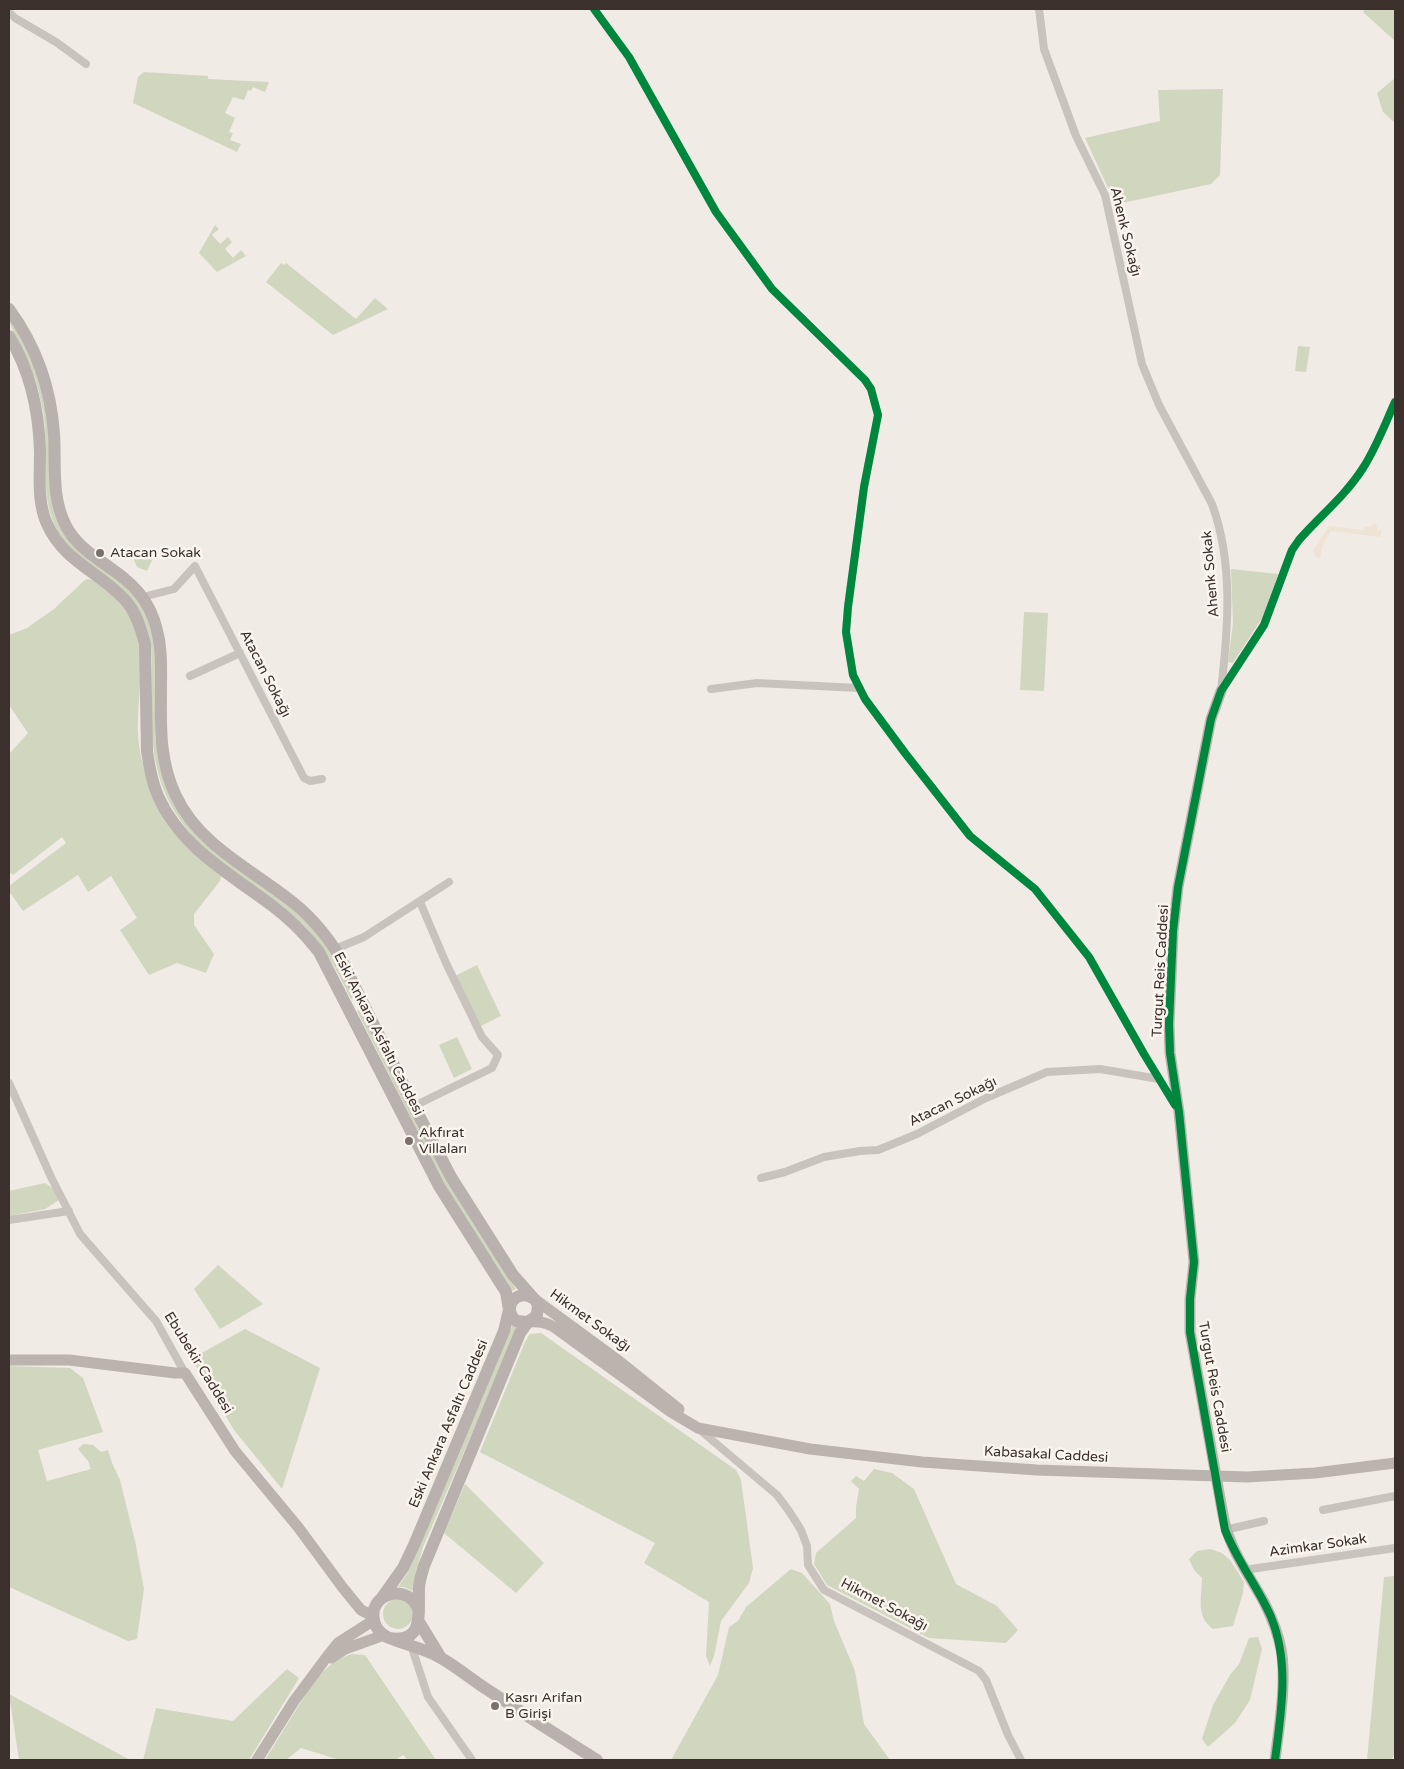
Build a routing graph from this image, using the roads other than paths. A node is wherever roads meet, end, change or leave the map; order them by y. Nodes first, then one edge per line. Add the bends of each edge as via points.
1 (594, 9) edge
2 (1040, 9) edge
3 (9, 12) edge
4 (86, 64) dead end
5 (9, 309) edge
6 (9, 336) edge
7 (1395, 402) edge
8 (1189, 461) joint
9 (142, 597) junction
10 (240, 653) junction
11 (190, 676) dead end
12 (859, 688) junction
13 (711, 689) dead end
14 (1221, 691) junction
15 (322, 779) dead end
16 (449, 882) dead end
17 (420, 902) junction
18 (335, 949) junction
19 (1159, 1079) junction
20 (9, 1083) edge
21 (414, 1106) junction
22 (1179, 1112) junction
23 (761, 1178) dead end
24 (68, 1211) junction
25 (9, 1220) edge
26 (533, 1298) junction
27 (509, 1310) junction
28 (528, 1322) junction
29 (9, 1360) edge
30 (185, 1372) junction
31 (698, 1428) junction
32 (1395, 1463) edge
33 (1216, 1476) junction
34 (1395, 1496) edge
35 (1323, 1510) dead end
36 (1264, 1521) dead end
37 (1226, 1530) junction
38 (1395, 1548) edge
39 (1244, 1570) junction
40 (381, 1599) junction
41 (374, 1618) junction
42 (419, 1618) junction
43 (386, 1637) junction
44 (411, 1645) junction
45 (440, 1658) junction
46 (314, 1672) junction
47 (257, 1760) edge
48 (472, 1760) edge
49 (597, 1760) edge
50 (1021, 1760) edge
51 (1275, 1760) edge

1 - 12 street via 629,57 716,212 772,289 871,389 878,415 853,556 846,632 853,675
2 - 8 street, Ahenk Sokağı via 1044,49 1076,136 1105,195 1142,364 1159,405
3 - 4 street
5 - 9 main road, Eski Ankara Asfaltı Caddesi via 30,341 47,384 54,434 57,502 66,526 82,547 126,580
6 - 27 main road, Eski Ankara Asfaltı Caddesi via 29,378 35,406 40,442 41,499 46,523 62,548 125,600 143,634 146,644 147,751 158,796 177,827 208,860 286,917 319,952 441,1189 506,1292
7 - 14 street, Turgut Reis Caddesi via 1363,469 1292,550 1264,625
8 - 14 street, Ahenk Sokak via 1212,504 1223,548 1228,622
9 - 10 street, Atacan Sokağı via 174,589 195,566
9 - 18 main road, Eski Ankara Asfaltı Caddesi via 160,644 161,742 165,767 176,798 206,837 301,909
10 - 11 street
10 - 15 street, Atacan Sokağı via 304,778
12 - 13 street via 757,683
12 - 19 street via 970,836 1035,889 1089,957
14 - 22 street, Turgut Reis Caddesi via 1211,719 1178,887 1169,1024
16 - 17 street
17 - 18 street via 364,938
17 - 21 street via 482,1037 498,1056 492,1068
18 - 21 main road, Eski Ankara Asfaltı Caddesi
19 - 22 street
19 - 23 street, Atacan Sokağı via 1100,1069 1047,1072 878,1150 824,1157
20 - 24 street, Ebubekir Caddesi
21 - 26 main road, Eski Ankara Asfaltı Caddesi via 451,1177 513,1275
22 - 33 street, Turgut Reis Caddesi via 1194,1262 1190,1332
24 - 25 street
24 - 30 street, Ebubekir Caddesi via 80,1234 156,1321
26 - 27 main road via 524,1294 515,1297
26 - 28 main road via 538,1309 535,1318
26 - 31 street, Hikmet Sokağı via 619,1361
27 - 28 main road via 516,1321
27 - 40 main road, Eski Ankara Asfaltı Caddesi via 501,1340 414,1545 403,1568
28 - 31 street, Hikmet Sokağı via 546,1322
28 - 42 main road via 520,1333 432,1543 419,1587
29 - 30 street via 68,1360
30 - 41 street, Ebubekir Caddesi via 235,1451 361,1610
31 - 33 street, Kabasakal Caddesi via 810,1449 922,1462 1037,1470
31 - 50 street, Hikmet Sokağı via 777,1495 801,1530 807,1546 808,1565 824,1590 979,1671
32 - 33 street, Kabasakal Caddesi via 1285,1476
33 - 37 street, Turgut Reis Caddesi
34 - 35 street
36 - 37 street
37 - 39 street, Turgut Reis Caddesi
38 - 39 street, Azimkar Sokak
39 - 51 street, Turgut Reis Caddesi via 1271,1617 1281,1648 1282,1696
40 - 41 main road, Eski Ankara Asfaltı Caddesi via 376,1604
40 - 42 main road via 394,1593 408,1596 414,1601
41 - 43 main road via 376,1627
41 - 46 street via 338,1643
42 - 43 main road via 416,1629 404,1638
42 - 45 main road
43 - 44 main road
43 - 46 street via 345,1649
44 - 45 main road
44 - 48 street via 428,1697
45 - 49 main road
46 - 47 street

